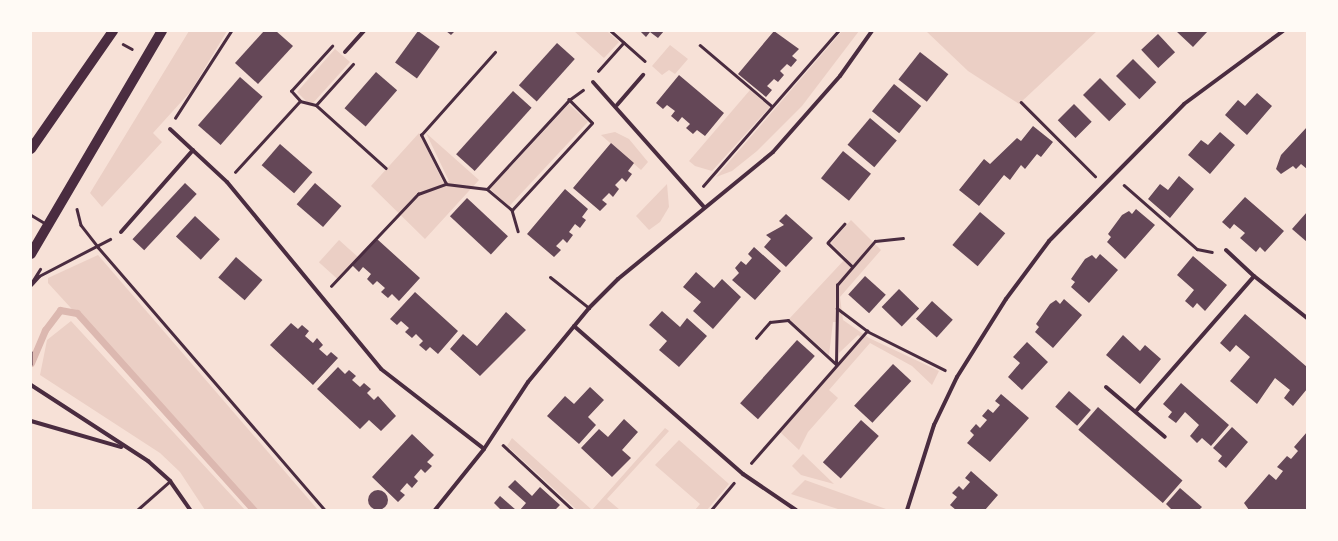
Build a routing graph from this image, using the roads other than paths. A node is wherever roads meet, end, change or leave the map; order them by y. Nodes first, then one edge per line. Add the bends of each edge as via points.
1 (162, 31) edge
2 (364, 31) edge
3 (872, 31) edge
4 (1284, 31) edge
5 (111, 33) edge
6 (345, 52) road end
7 (643, 75) dead end
8 (593, 82) road end
9 (617, 105) junction
10 (170, 129) road end
11 (31, 149) edge
12 (193, 150) junction
13 (704, 207) junction
14 (31, 215) edge
15 (48, 225) junction
16 (121, 232) dead end
17 (1226, 250) dead end
18 (31, 254) edge
19 (1254, 276) junction
20 (550, 277) dead end
21 (589, 308) junction
22 (1307, 318) edge
23 (574, 326) junction
24 (31, 385) edge
25 (1106, 387) dead end
26 (1136, 411) junction
27 (31, 421) edge
28 (1165, 437) dead end
29 (126, 448) junction
30 (484, 449) junction
31 (170, 482) junction
32 (137, 510) edge
33 (190, 510) edge
34 (435, 510) edge
35 (796, 510) edge
36 (907, 510) edge

1 - 15 main road
2 - 6 street
3 - 13 street via 840,76 773,152
4 - 36 street via 1184,104 1102,184 1030,266 957,376 934,425
5 - 11 main road
7 - 9 street
8 - 9 street
9 - 13 street
10 - 12 street
12 - 16 street
12 - 30 street via 227,182 380,369
13 - 21 street via 618,279
14 - 15 lane
15 - 18 main road
17 - 19 street
19 - 22 street
19 - 26 street
20 - 21 lane
21 - 23 street
23 - 30 street via 528,382
23 - 35 street via 743,474
24 - 29 street
25 - 26 street
26 - 28 street
27 - 29 street
29 - 31 street
30 - 34 street
31 - 32 lane
31 - 33 street

